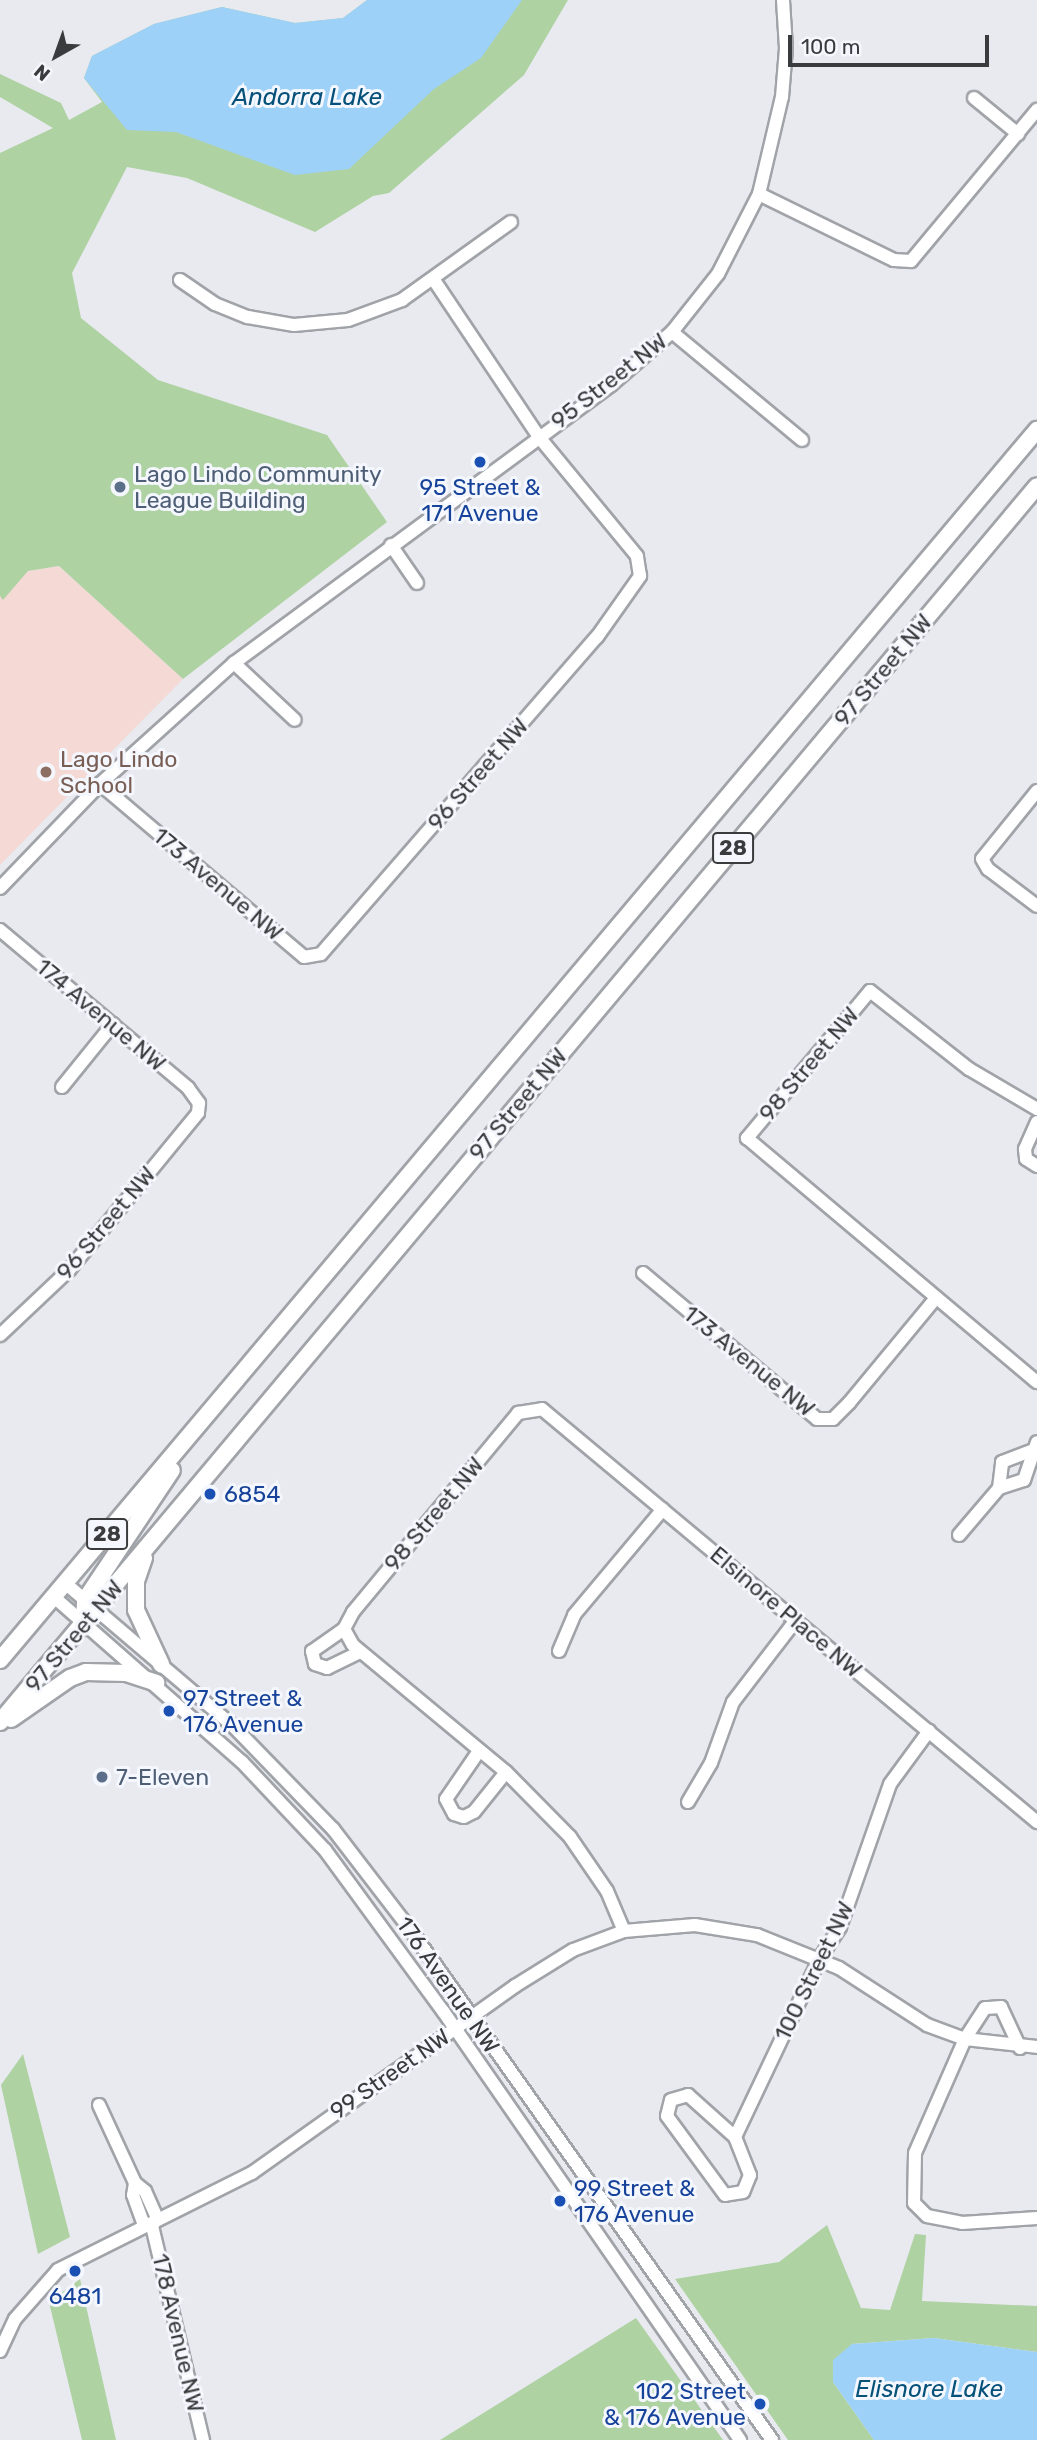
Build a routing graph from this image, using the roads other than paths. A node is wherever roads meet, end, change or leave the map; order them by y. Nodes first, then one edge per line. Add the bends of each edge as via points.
1 (783, 0) edge
2 (974, 98) dead end
3 (1037, 110) edge
4 (1018, 134) junction
5 (759, 194) junction
6 (511, 222) dead end
7 (180, 279) dead end
8 (434, 279) junction
9 (672, 332) junction
10 (1037, 430) edge
11 (539, 437) junction
12 (802, 440) dead end
13 (1037, 486) edge
14 (391, 545) junction
15 (417, 583) dead end
16 (234, 663) junction
17 (295, 720) dead end
18 (100, 783) junction
19 (1037, 791) edge
20 (0, 888) edge
21 (1037, 906) edge
22 (0, 930) edge
23 (304, 957) joint
24 (113, 1024) junction
25 (62, 1087) dead end
26 (199, 1103) joint
27 (1037, 1109) edge
28 (1037, 1122) edge
29 (1037, 1166) edge
30 (643, 1273) dead end
31 (936, 1298) junction
32 (0, 1335) edge
33 (1037, 1382) edge
34 (214, 1407) junction
35 (532, 1407) joint
36 (1034, 1447) edge
37 (999, 1488) junction
38 (663, 1509) junction
39 (960, 1535) dead end
40 (147, 1549) junction
41 (65, 1583) junction
42 (54, 1597) junction
43 (91, 1604) junction
44 (796, 1620) junction
45 (84, 1622) junction
46 (344, 1629) junction
47 (360, 1651) junction
48 (559, 1651) dead end
49 (0, 1660) edge
50 (161, 1664) junction
51 (156, 1683) junction
52 (0, 1724) edge
53 (929, 1731) junction
54 (479, 1751) junction
55 (506, 1772) junction
56 (688, 1801) dead end
57 (1037, 1822) edge
58 (624, 1931) junction
59 (820, 1958) junction
60 (472, 2016) junction
61 (455, 2028) junction
62 (965, 2039) junction
63 (1037, 2047) edge
64 (1020, 2048) junction
65 (99, 2105) dead end
66 (735, 2137) junction
67 (1037, 2218) edge
68 (152, 2226) junction
69 (0, 2351) edge
70 (203, 2440) edge
71 (740, 2440) edge
72 (772, 2440) edge

1 - 5 street, 95 Street NW via 782,97
2 - 4 street
3 - 4 street
4 - 5 street via 912,261 894,260
5 - 9 street, 95 Street NW via 718,274
6 - 8 street
7 - 8 street via 228,310 294,325 357,317 402,300
8 - 11 street
9 - 11 street, 95 Street NW via 611,385
9 - 12 street
10 - 34 main road, 97 Street NW / 28
11 - 14 street, 95 Street NW
11 - 23 street, 96 Street NW via 637,556 639,576 597,637 321,954
13 - 40 main road, 97 Street NW / 28
14 - 15 street
14 - 16 street, 95 Street NW
16 - 17 street
16 - 18 street, 95 Street NW
18 - 20 street, 95 Street NW
18 - 23 street, 173 Avenue NW
19 - 21 street via 982,859 988,869
22 - 24 street, 174 Avenue NW
24 - 25 street
24 - 26 street, 174 Avenue NW via 188,1088
26 - 32 street, 96 Street NW via 198,1114 69,1270
27 - 31 street, 98 Street NW via 969,1069 870,991 747,1138
28 - 29 street via 1025,1149 1026,1159
30 - 31 street, 173 Avenue NW via 817,1419 833,1419 849,1403
31 - 33 street
34 - 41 main road, 97 Street NW / 28
34 - 43 main road
35 - 38 street, Elsinore Place NW via 553,1417
35 - 46 street, 98 Street NW via 518,1413
36 - 37 street via 1024,1480
36 - 37 street via 1002,1462
37 - 39 street
38 - 44 street, Elsinore Place NW
38 - 48 street via 574,1615
40 - 43 main road, 97 Street NW
40 - 50 main road via 136,1581 136,1610
41 - 42 main road, 97 Street NW / 28
41 - 43 street, 176 Avenue NW
42 - 45 street, 176 Avenue NW
42 - 49 main road, 97 Street NW / 28
43 - 45 main road
43 - 50 street, 176 Avenue NW
44 - 53 street, Elsinore Place NW
44 - 56 street via 733,1702 711,1763
45 - 51 street, 176 Avenue NW
45 - 52 main road, 97 Street NW
46 - 47 street
46 - 47 street, 98 Street NW via 312,1651 315,1664 327,1668
47 - 54 street
50 - 60 street, 176 Avenue NW via 254,1745 333,1829
51 - 52 main road via 126,1673 86,1672
51 - 61 street, 176 Avenue NW via 264,1783 310,1834
53 - 57 street, Elsinore Place NW
53 - 59 street, 100 Street NW via 890,1784 840,1927
54 - 55 street
54 - 55 street via 446,1799 454,1814 464,1817 474,1812
55 - 58 street via 570,1838 607,1891
58 - 59 street, 99 Street NW via 695,1925 757,1935
58 - 60 street, 99 Street NW via 573,1950
59 - 62 street via 927,2025
59 - 66 street, 100 Street NW
60 - 61 street, 99 Street NW
60 - 72 street, 176 Avenue NW
61 - 68 street, 99 Street NW via 252,2173
61 - 71 street, 176 Avenue NW
62 - 64 street
62 - 64 street via 985,2008 997,2005 1007,2016
62 - 67 street via 915,2153 914,2203 927,2216 962,2223
63 - 64 street
65 - 68 street via 135,2183 133,2195 140,2213
66 - 66 street via 688,2095 671,2100 667,2116 725,2195 743,2192 750,2175
68 - 69 street, 99 Street NW via 58,2270 15,2319
68 - 70 street, 178 Avenue NW

